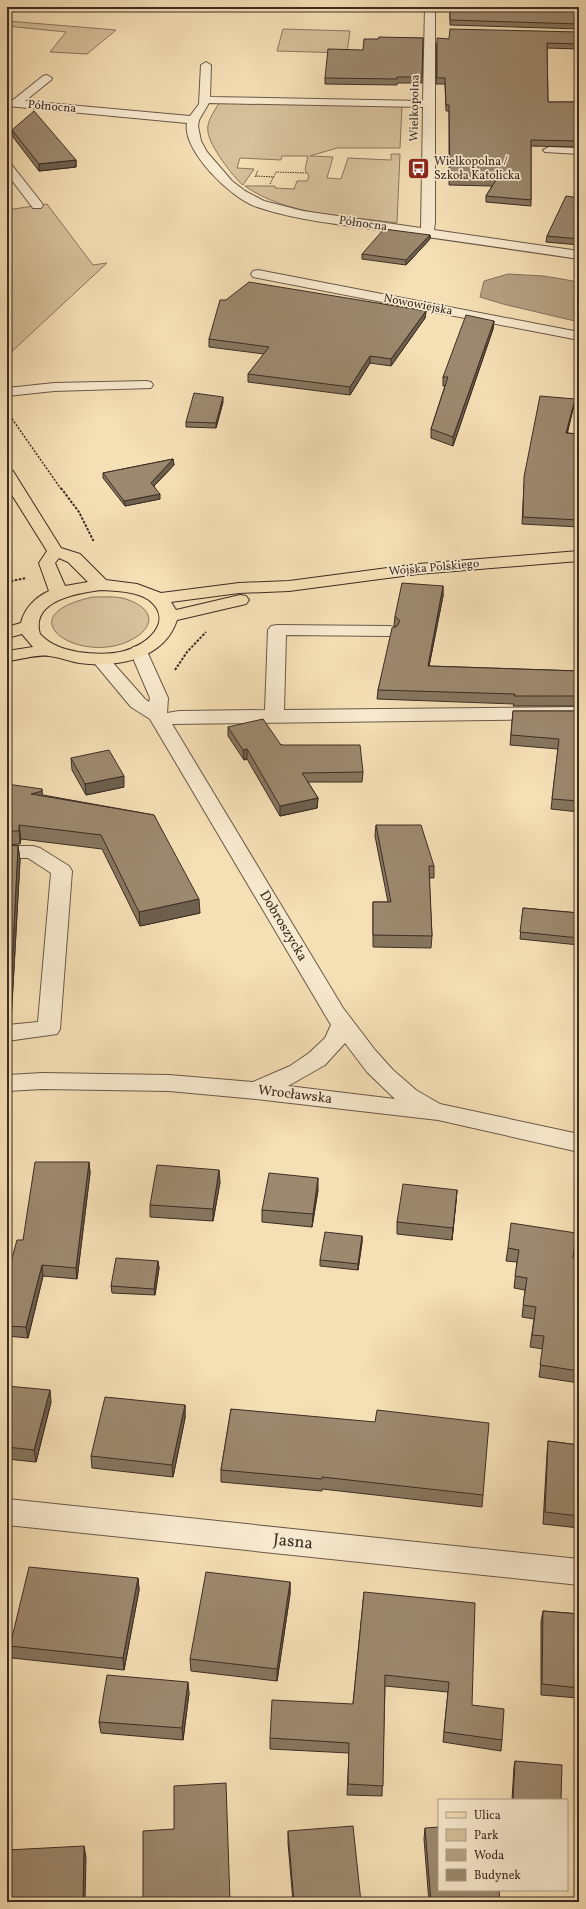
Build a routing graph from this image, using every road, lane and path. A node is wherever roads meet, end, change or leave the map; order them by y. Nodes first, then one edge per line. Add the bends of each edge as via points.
1 (430, 7) edge
2 (206, 65) dead end
3 (47, 78) dead end
4 (204, 100) junction
5 (15, 104) edge
6 (428, 104) junction
7 (12, 116) dead end
8 (193, 120) junction
9 (549, 150) edge
10 (579, 151) edge
11 (7, 166) edge
12 (306, 173) dead end
13 (255, 176) dead end
14 (274, 177) junction
15 (13, 183) edge
16 (265, 184) dead end
17 (36, 205) dead end
18 (428, 232) junction
19 (579, 255) edge
20 (258, 274) dead end
21 (579, 336) edge
22 (146, 385) dead end
23 (7, 392) edge
24 (7, 411) edge
25 (7, 474) edge
26 (94, 542) dead end
27 (55, 551) junction
28 (579, 556) edge
29 (101, 585) junction
30 (289, 586) junction
31 (58, 594) junction
32 (157, 598) junction
33 (169, 617) junction
34 (29, 626) junction
35 (208, 631) dead end
36 (389, 631) dead end
37 (7, 633) edge
38 (51, 650) junction
39 (139, 651) junction
40 (7, 656) edge
41 (100, 659) junction
42 (172, 672) dead end
43 (579, 713) edge
44 (274, 715) junction
45 (158, 718) junction
46 (7, 852) edge
47 (343, 1024) junction
48 (7, 1033) edge
49 (7, 1083) edge
50 (256, 1091) junction
51 (438, 1112) junction
52 (579, 1143) edge
53 (7, 1512) edge
54 (579, 1572) edge

1 - 6 street, Wielkopolna via 433,29
2 - 4 street
3 - 5 street
4 - 6 street
4 - 8 street
5 - 7 street
5 - 8 street, Północna
6 - 18 street, Wielkopolna
8 - 18 street, Północna via 195,141 202,153 228,184 250,199 302,215
9 - 10 street
11 - 15 street
12 - 14 path via 276,172
13 - 14 path
14 - 16 path via 272,184
15 - 17 street
18 - 19 street, Północna
20 - 21 street, Nowowiejska
22 - 23 street via 49,387
24 - 26 path via 79,512
25 - 27 main road
27 - 29 main road via 74,558
27 - 31 main road via 47,563
28 - 30 main road, Wojska Polskiego via 418,569
29 - 31 main road
29 - 32 main road via 140,591
30 - 32 main road, Wojska Polskiego via 239,588
30 - 33 main road, Wojska Polskiego
31 - 34 main road via 43,602 33,612
32 - 33 main road via 166,607
33 - 39 main road via 167,627 159,637
34 - 37 main road
34 - 38 main road via 31,635 37,642
35 - 42 path via 186,652
36 - 44 street via 277,630
38 - 40 main road
38 - 41 main road via 79,658
39 - 41 main road
39 - 45 street via 160,698
41 - 45 street, Dobroszycka via 138,703
43 - 44 street
44 - 45 street
45 - 47 street, Dobroszycka
46 - 48 street via 33,852 62,871 49,1029
47 - 50 street via 321,1056 292,1075
47 - 51 street, Dobroszycka via 381,1073 406,1095
49 - 50 street, Wrocławska via 162,1083
50 - 51 street, Wrocławska
51 - 52 street, Wrocławska
53 - 54 street, Jasna

